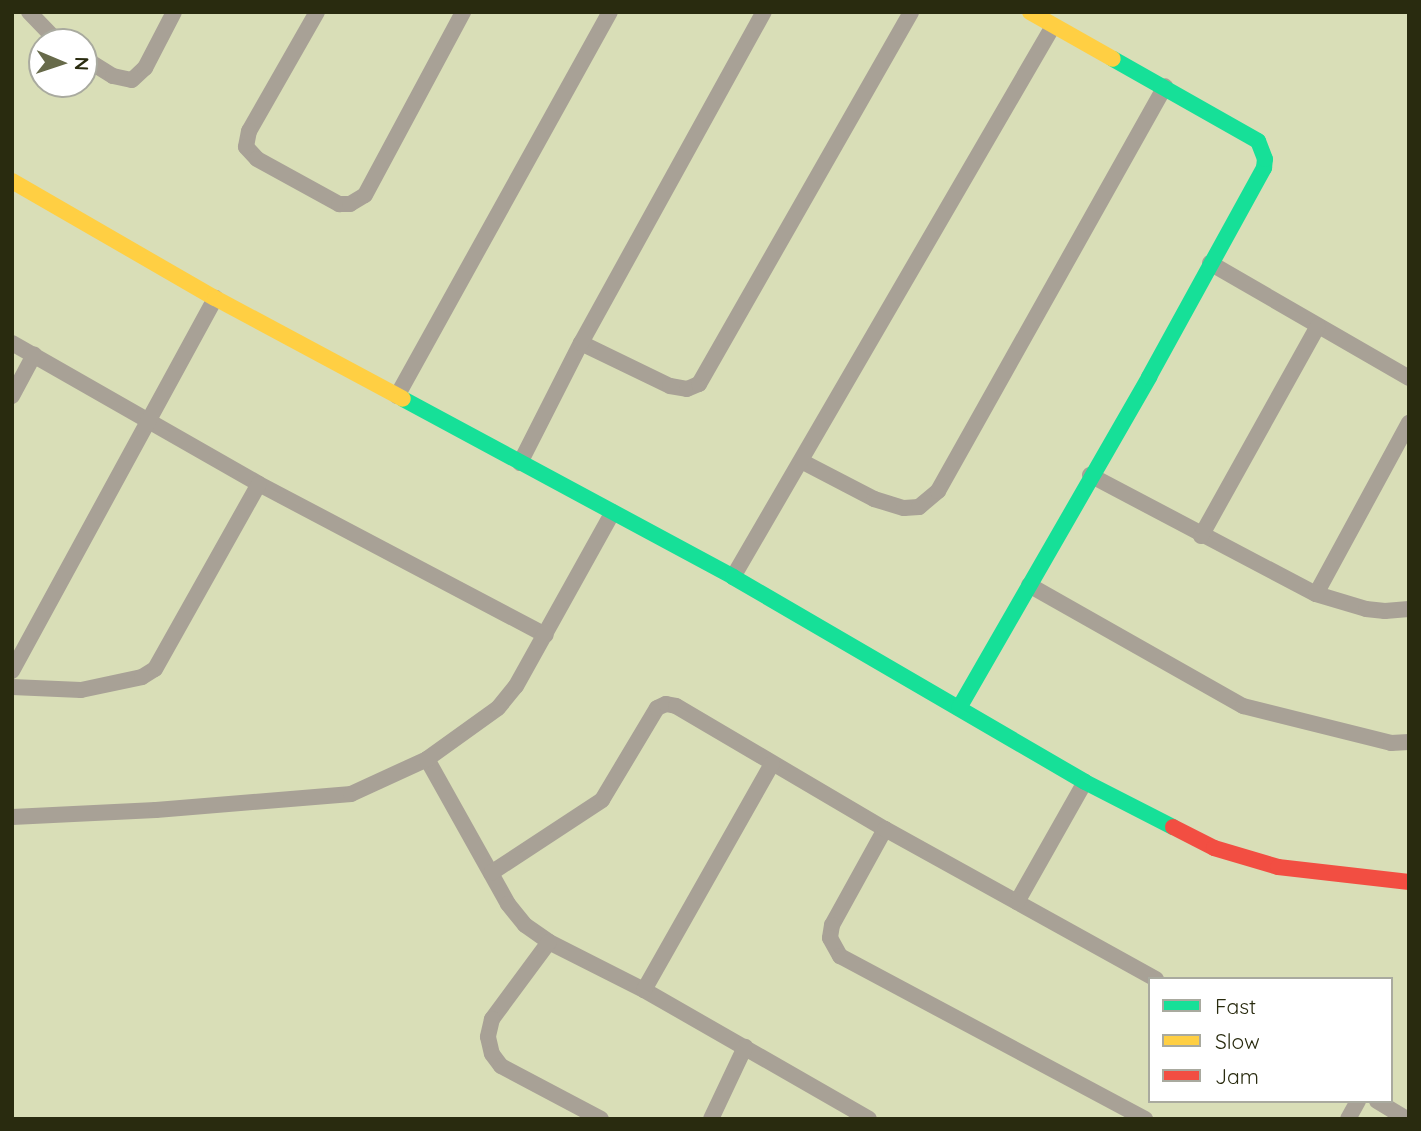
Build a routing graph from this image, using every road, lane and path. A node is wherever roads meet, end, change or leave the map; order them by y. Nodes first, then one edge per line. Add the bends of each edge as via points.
1 (29, 12) edge
2 (174, 12) edge
3 (317, 12) edge
4 (463, 12) edge
5 (610, 12) edge
6 (764, 12) edge
7 (911, 12) edge
8 (1030, 12) edge
9 (1053, 26) junction
10 (44, 28) edge
11 (98, 66) edge
12 (1166, 86) junction
13 (12, 181) edge
14 (1210, 263) junction
15 (215, 298) junction
16 (1318, 326) junction
17 (12, 343) edge
18 (581, 343) junction
19 (34, 355) junction
20 (1409, 378) edge
21 (12, 396) edge
22 (397, 396) junction
23 (146, 420) junction
24 (1409, 423) edge
25 (803, 462) junction
26 (520, 463) junction
27 (1090, 475) junction
28 (259, 484) junction
29 (612, 512) junction
30 (1201, 536) junction
31 (733, 577) junction
32 (1029, 585) junction
33 (1316, 594) junction
34 (1409, 608) edge
35 (546, 635) junction
36 (12, 671) edge
37 (12, 687) edge
38 (959, 708) junction
39 (1409, 742) edge
40 (427, 759) junction
41 (772, 764) junction
42 (1085, 782) junction
43 (12, 817) edge
44 (886, 829) junction
45 (491, 873) junction
46 (1409, 881) edge
47 (1017, 902) junction
48 (549, 942) junction
49 (1152, 977) edge
50 (644, 990) junction
51 (745, 1047) junction
52 (1357, 1103) edge
53 (1380, 1103) edge
54 (863, 1117) edge
55 (601, 1119) edge
56 (711, 1119) edge
57 (1145, 1119) edge
58 (1348, 1119) edge
59 (1407, 1119) edge

1 - 10 street
2 - 11 street via 145,68 132,80
3 - 4 street via 249,131 246,147 257,159 339,204 350,204 365,195
5 - 22 street
6 - 18 street
7 - 18 street via 699,384 687,389 670,387
8 - 9 street
9 - 12 street
9 - 25 street
12 - 14 street via 1258,141 1265,159
12 - 25 street via 938,491 919,507 904,508 874,499
13 - 15 street
14 - 16 street
14 - 27 street
15 - 22 street
15 - 23 street
16 - 20 street
16 - 30 street
17 - 19 street
18 - 26 street
19 - 21 street
19 - 23 street
22 - 26 street
23 - 28 street
23 - 36 street
24 - 33 street
25 - 31 street
26 - 29 street
27 - 30 street
27 - 32 street
28 - 35 street
28 - 37 street via 156,669 142,677 81,690
29 - 31 street
29 - 35 street
30 - 33 street
31 - 38 street
32 - 38 street
32 - 39 street via 1243,706 1391,743
33 - 34 street via 1366,609
35 - 40 street via 498,708
38 - 42 street
40 - 43 street via 351,794
40 - 45 street
41 - 44 street
41 - 45 street via 676,706 661,705 602,800
41 - 50 street
42 - 46 street via 1214,848 1278,867
42 - 47 street
44 - 47 street
44 - 57 street via 831,925 830,938 840,956
45 - 48 street via 525,925
47 - 49 street
48 - 50 street
48 - 55 street via 492,1019 488,1037 492,1054 501,1066
50 - 51 street
51 - 54 street
51 - 56 street
52 - 58 street
53 - 59 street

